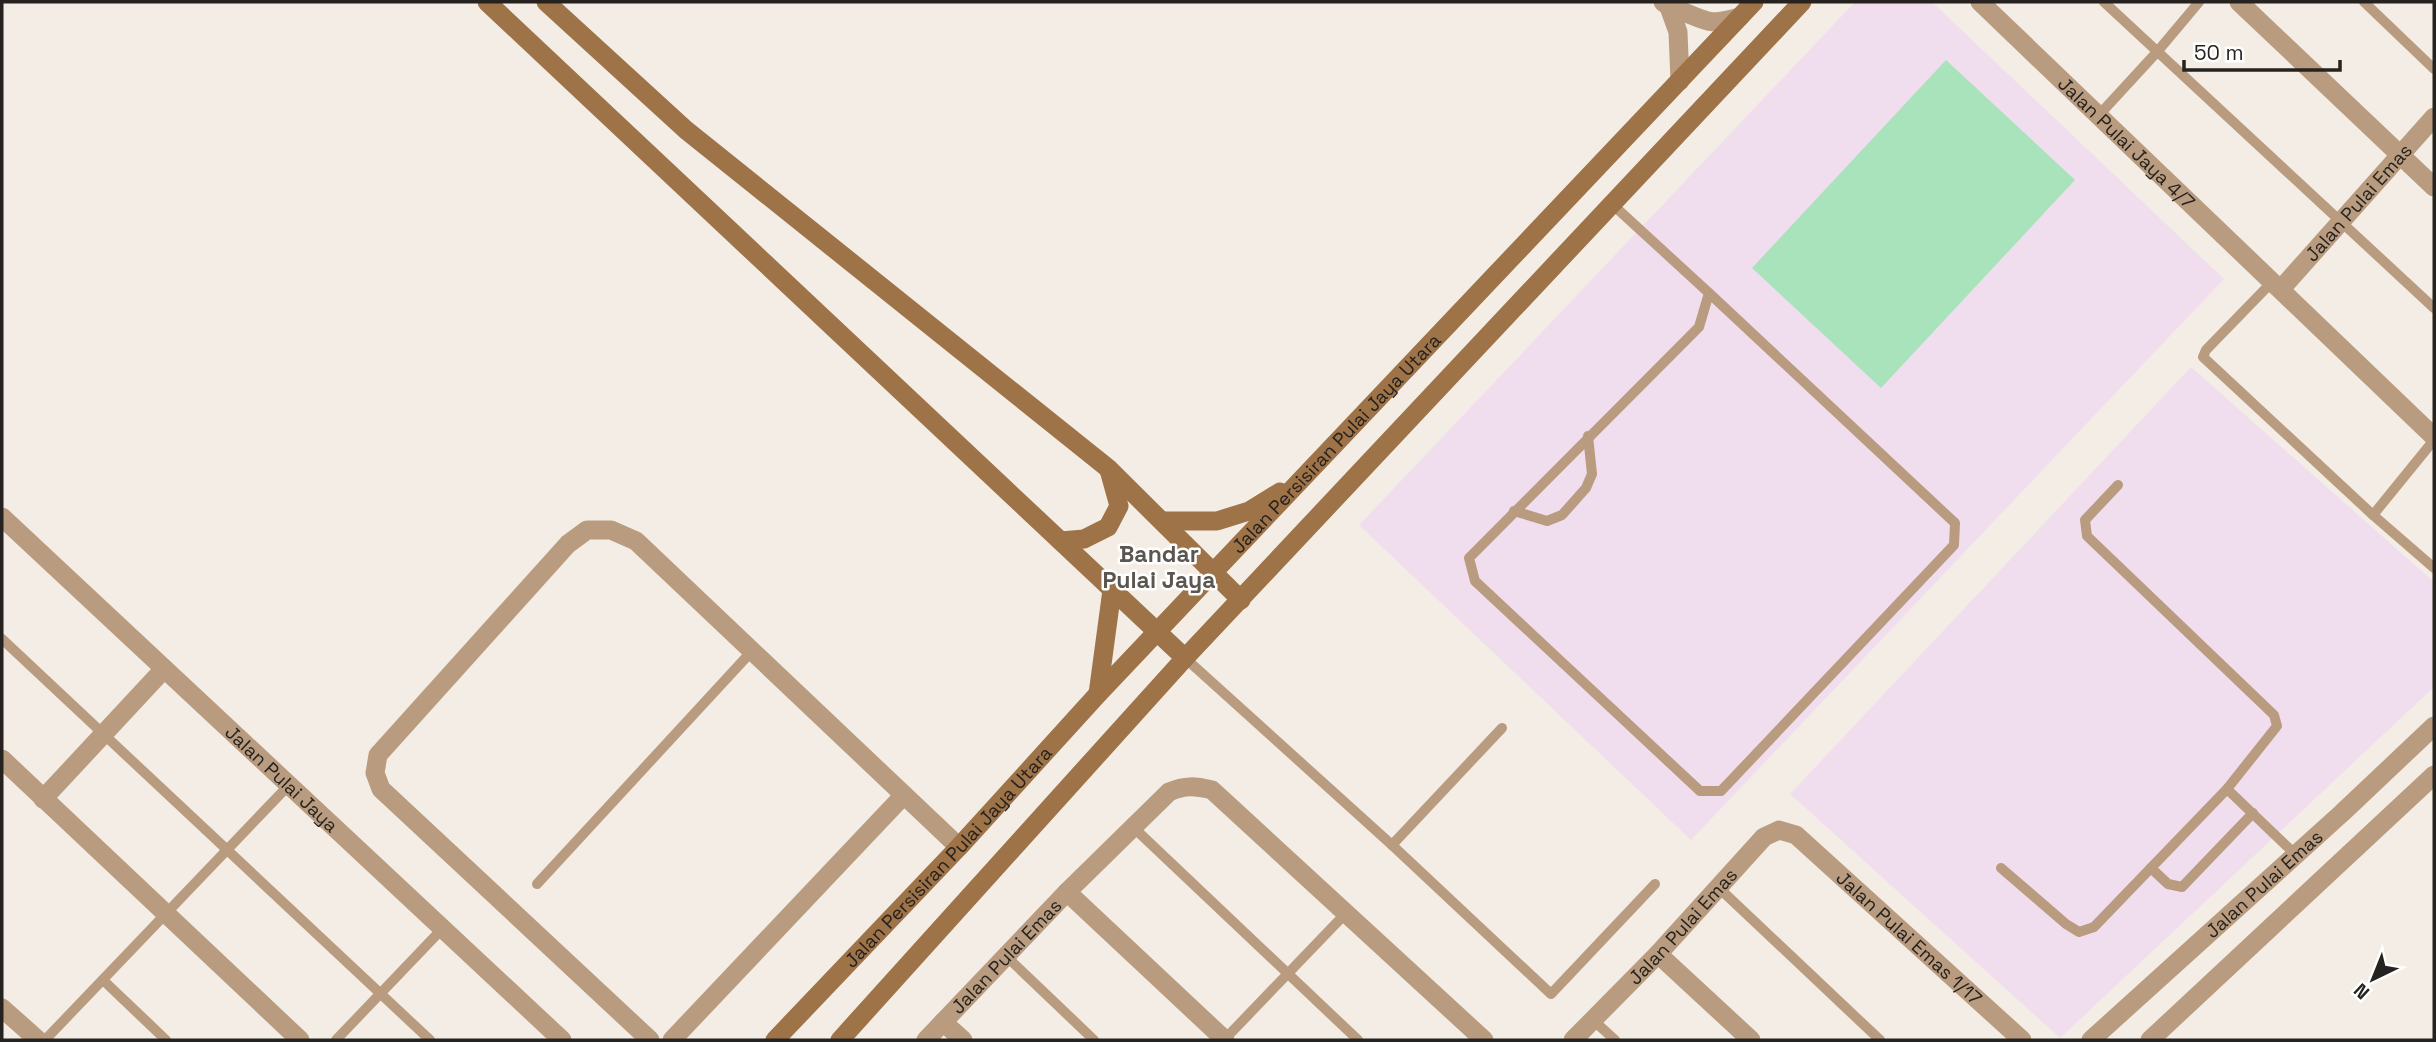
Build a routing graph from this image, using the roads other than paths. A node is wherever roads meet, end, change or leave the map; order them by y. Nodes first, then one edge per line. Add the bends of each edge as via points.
1 (487, 2) edge
2 (546, 2) edge
3 (1755, 2) edge
4 (1802, 2) edge
5 (1980, 2) edge
6 (2104, 2) edge
7 (2199, 2) edge
8 (2239, 2) edge
9 (2364, 2) edge
10 (1669, 4) edge
11 (1740, 17) junction
12 (2157, 52) junction
13 (2434, 69) edge
14 (1680, 81) junction
15 (2099, 115) junction
16 (2434, 117) edge
17 (2400, 156) junction
18 (2434, 187) edge
19 (1612, 204) junction
20 (2341, 224) junction
21 (2277, 286) junction
22 (1709, 293) junction
23 (2434, 308) edge
24 (1588, 436) junction
25 (2434, 439) edge
26 (1109, 469) junction
27 (1299, 481) junction
28 (2118, 485) dead end
29 (1514, 511) junction
30 (2373, 515) junction
31 (2, 517) edge
32 (1162, 521) junction
33 (1061, 541) junction
34 (2434, 568) edge
35 (1213, 572) junction
36 (1112, 590) junction
37 (1241, 600) junction
38 (1157, 631) junction
39 (2, 639) edge
40 (752, 651) junction
41 (1185, 658) junction
42 (164, 669) junction
43 (1098, 694) junction
44 (2434, 726) edge
45 (1502, 728) dead end
46 (103, 734) junction
47 (2, 759) edge
48 (2434, 775) edge
49 (289, 785) junction
50 (2227, 789) junction
51 (904, 795) junction
52 (43, 799) junction
53 (2253, 813) junction
54 (1133, 827) junction
55 (1796, 835) joint
56 (1392, 845) junction
57 (959, 846) junction
58 (228, 850) junction
59 (2296, 855) junction
60 (2001, 868) dead end
61 (2151, 868) junction
62 (537, 884) dead end
63 (1655, 884) dead end
64 (1719, 888) junction
65 (1067, 892) junction
66 (1347, 912) junction
67 (168, 914) junction
68 (443, 928) junction
69 (1658, 954) junction
70 (1006, 957) junction
71 (1287, 973) junction
72 (103, 980) junction
73 (380, 994) junction
74 (2, 1008) edge
75 (1593, 1020) junction
76 (943, 1022) junction
77 (38, 1040) edge
78 (45, 1040) edge
79 (166, 1040) edge
80 (300, 1040) edge
81 (336, 1040) edge
82 (430, 1040) edge
83 (562, 1040) edge
84 (650, 1040) edge
85 (671, 1040) edge
86 (775, 1040) edge
87 (840, 1040) edge
88 (926, 1040) edge
89 (963, 1040) edge
90 (1094, 1040) edge
91 (1224, 1040) edge
92 (1358, 1040) edge
93 (1485, 1040) edge
94 (1573, 1040) edge
95 (1615, 1040) edge
96 (1751, 1040) edge
97 (1880, 1040) edge
98 (2022, 1040) edge
99 (2091, 1040) edge
100 (2150, 1040) edge

1 - 33 main road
2 - 26 main road via 686,130
3 - 11 main road, Jalan Persisiran Pulai Jaya Utara
4 - 19 main road, Jalan Persisiran Pulai Jaya Utara
5 - 15 street, Jalan Pulai Jaya 4/7
6 - 12 lane
7 - 12 lane
8 - 17 street
9 - 13 lane
10 - 11 street via 1706,22
10 - 14 street via 1678,32
11 - 14 main road, Jalan Persisiran Pulai Jaya Utara
12 - 15 lane
12 - 20 lane
14 - 27 main road, Jalan Persisiran Pulai Jaya Utara
15 - 21 street, Jalan Pulai Jaya 4/7
16 - 17 street, Jalan Pulai Emas
17 - 18 street
17 - 20 street, Jalan Pulai Emas
19 - 22 lane
19 - 37 main road, Jalan Persisiran Pulai Jaya Utara
20 - 21 street, Jalan Pulai Emas
20 - 23 lane
21 - 25 street, Jalan Pulai Jaya 4/7
21 - 30 lane via 2203,356
22 - 24 lane via 1699,327
22 - 29 lane via 1955,523 1954,545 1721,791 1700,791 1475,581 1469,558
24 - 29 lane
24 - 29 lane via 1592,474 1562,515 1547,521
25 - 30 lane
26 - 32 main road
26 - 33 main road via 1119,506 1108,527 1084,539
27 - 32 main road via 1249,510 1217,521
27 - 35 main road, Jalan Persisiran Pulai Jaya Utara
28 - 50 lane via 2085,520 2087,536 2274,715 2277,726
30 - 34 lane
31 - 42 street, Jalan Pulai Jaya
32 - 35 main road
33 - 36 main road
35 - 37 main road
35 - 38 main road, Jalan Persisiran Pulai Jaya Utara
36 - 38 main road
36 - 43 main road
37 - 41 main road, Jalan Persisiran Pulai Jaya Utara
38 - 41 main road
38 - 43 main road, Jalan Persisiran Pulai Jaya Utara
39 - 46 lane
40 - 51 street
40 - 62 lane
40 - 84 street via 636,541 611,530 587,530 568,544 377,755 381,789
41 - 56 lane
41 - 87 main road, Jalan Persisiran Pulai Jaya Utara
42 - 46 street
42 - 49 street, Jalan Pulai Jaya
43 - 57 main road, Jalan Persisiran Pulai Jaya Utara
44 - 59 street, Jalan Pulai Emas
45 - 56 lane
46 - 52 street
46 - 58 lane
47 - 52 street
48 - 100 street, Jalan Pulai Emas
49 - 58 lane
49 - 68 street, Jalan Pulai Jaya
50 - 53 lane
50 - 61 lane
51 - 57 street
51 - 85 street
52 - 67 street
53 - 59 lane
53 - 61 lane via 2182,887 2168,884
54 - 65 street, Jalan Pulai Emas
54 - 66 street, Jalan Pulai Emas via 1181,786 1212,790
54 - 71 lane
55 - 64 street, Jalan Pulai Emas via 1779,830 1764,837
55 - 98 street, Jalan Pulai Emas 1/17
56 - 63 lane via 1551,994
57 - 86 main road, Jalan Persisiran Pulai Jaya Utara
58 - 67 lane
58 - 73 lane
59 - 99 street, Jalan Pulai Emas
60 - 61 lane via 2079,932 2094,927
64 - 69 street, Jalan Pulai Emas
64 - 97 lane
65 - 70 street, Jalan Pulai Emas
65 - 91 street, Jalan Pulai Emas
66 - 71 lane
66 - 93 street
67 - 72 lane
67 - 80 street
68 - 73 lane
68 - 83 street, Jalan Pulai Jaya
69 - 75 street, Jalan Pulai Emas
69 - 96 street
70 - 76 street, Jalan Pulai Emas
70 - 90 lane
71 - 91 lane
71 - 92 lane
72 - 78 lane
72 - 79 lane
73 - 81 lane
73 - 82 lane
74 - 77 street
75 - 94 street, Jalan Pulai Emas
75 - 95 lane
76 - 88 street, Jalan Pulai Emas
76 - 89 street, Jalan Pulai Emas

